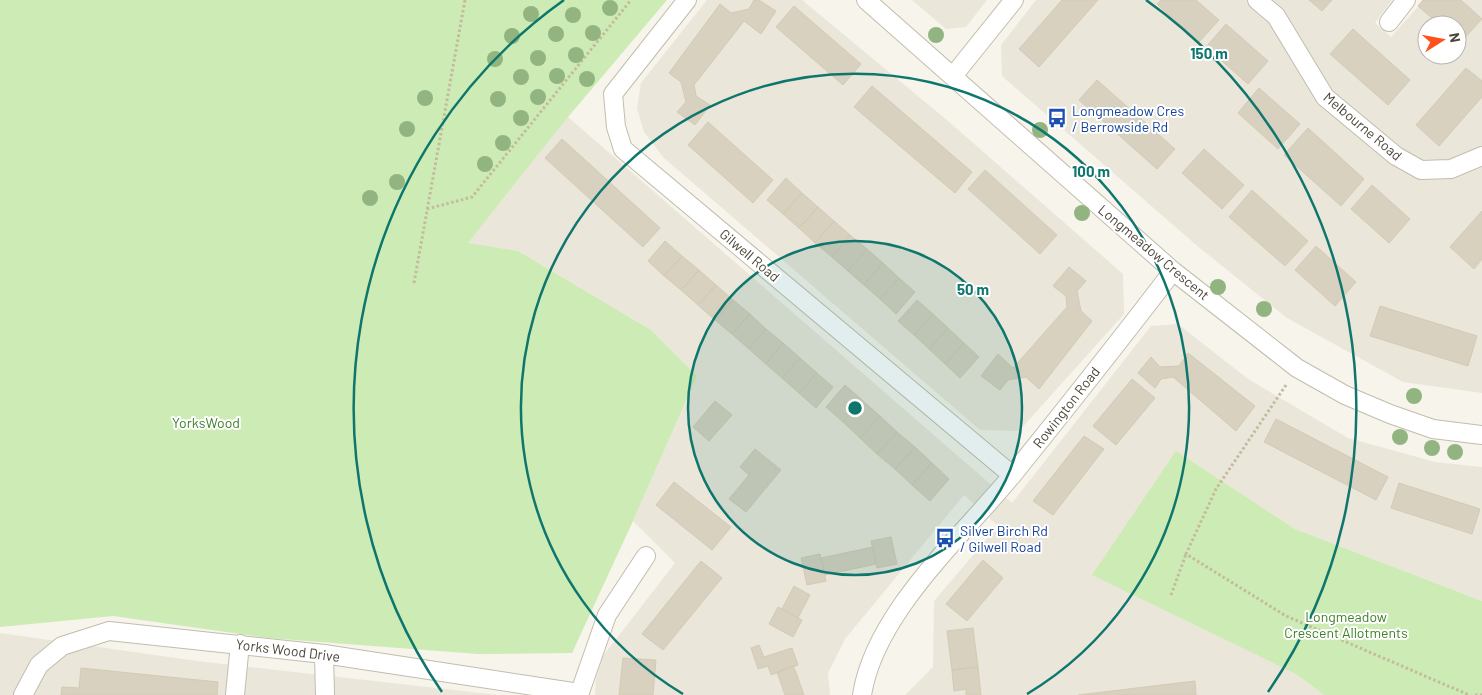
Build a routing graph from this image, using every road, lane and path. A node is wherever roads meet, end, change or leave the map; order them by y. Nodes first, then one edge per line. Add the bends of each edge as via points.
1 (465, 0) edge
2 (631, 0) edge
3 (686, 0) edge
4 (866, 0) edge
5 (1014, 0) edge
6 (1257, 0) edge
7 (1406, 0) edge
8 (1389, 22) dead end
9 (953, 76) junction
10 (1482, 156) edge
11 (427, 209) junction
12 (1173, 271) junction
13 (414, 283) dead end
14 (1297, 368) junction
15 (1482, 435) edge
16 (1012, 474) junction
17 (1186, 554) junction
18 (646, 556) dead end
19 (1171, 595) dead end
20 (240, 644) junction
21 (324, 654) junction
22 (579, 694) edge
23 (23, 695) edge
24 (235, 695) edge
25 (325, 695) edge
26 (862, 695) edge
27 (1469, 695) edge
28 (1475, 695) edge
29 (1482, 695) edge

1 - 11 path
2 - 11 path via 472,197
3 - 16 street, Gilwell Road via 612,94 616,128 623,149
4 - 9 street, Longmeadow Crescent
5 - 9 street
6 - 10 street, Melbourne Road via 1276,16 1325,97 1396,156 1421,170 1451,169
7 - 8 street
9 - 12 street, Longmeadow Crescent
11 - 13 path
12 - 14 street, Longmeadow Crescent
12 - 16 street, Rowington Road
14 - 15 street, Longmeadow Crescent via 1345,395 1390,414 1433,429
14 - 17 path via 1216,489
16 - 26 street, Rowington Road via 897,610 876,648 864,679
17 - 19 path
17 - 27 path via 1286,616
18 - 22 street via 607,615
20 - 21 street, Yorks Wood Drive
20 - 23 street, Yorks Wood Drive via 109,631 62,646 39,665
20 - 24 street
21 - 22 street, Yorks Wood Drive
21 - 25 street
28 - 29 path

